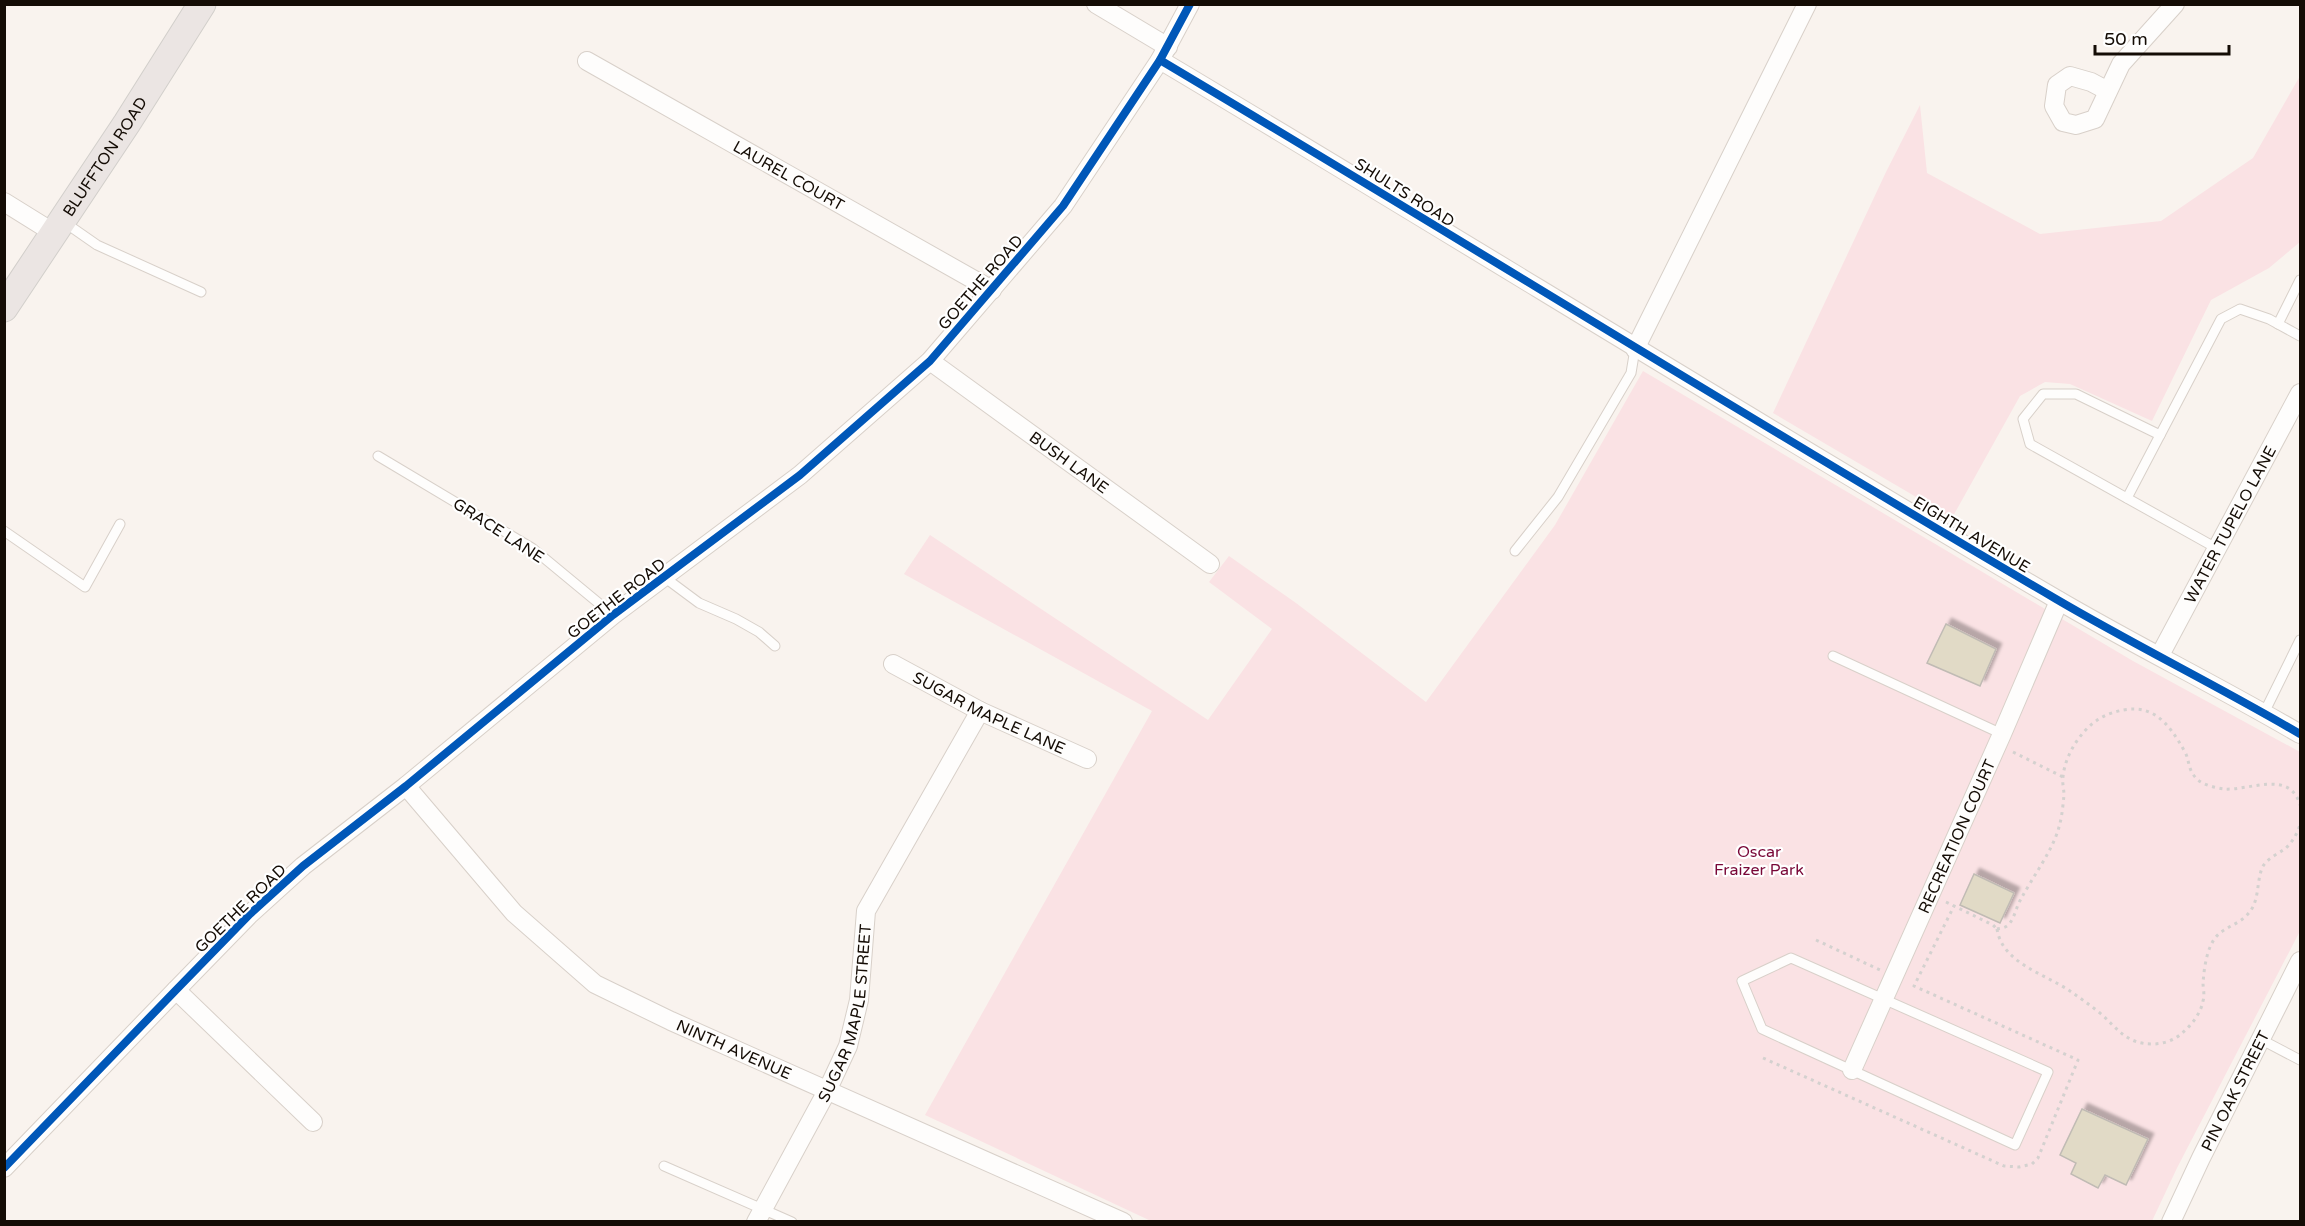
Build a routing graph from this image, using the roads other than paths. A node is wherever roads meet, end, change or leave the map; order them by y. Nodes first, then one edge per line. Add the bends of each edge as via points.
1 (202, 4) edge
2 (1096, 4) edge
3 (1190, 4) edge
4 (1807, 4) edge
5 (2175, 4) edge
6 (1164, 54) junction
7 (586, 61) dead end
8 (2108, 91) dead end
9 (4, 202) edge
10 (58, 227) junction
11 (2301, 280) edge
12 (992, 290) junction
13 (201, 292) dead end
14 (4, 308) edge
15 (2278, 324) junction
16 (2301, 336) edge
17 (1635, 349) junction
18 (930, 361) junction
19 (2301, 393) edge
20 (2160, 435) junction
21 (378, 456) dead end
22 (2127, 498) junction
23 (120, 524) dead end
24 (4, 531) edge
25 (2218, 549) junction
26 (1515, 551) dead end
27 (1210, 564) dead end
28 (664, 577) junction
29 (2059, 601) junction
30 (613, 615) junction
31 (2301, 640) edge
32 (776, 646) dead end
33 (2160, 655) junction
34 (1833, 656) dead end
35 (893, 664) dead end
36 (980, 711) junction
37 (2264, 713) junction
38 (2301, 734) edge
39 (2000, 740) junction
40 (1086, 759) dead end
41 (406, 786) junction
42 (2301, 961) edge
43 (176, 990) junction
44 (1885, 999) junction
45 (2260, 1039) junction
46 (2301, 1060) edge
47 (1852, 1070) junction
48 (827, 1091) junction
49 (313, 1122) dead end
50 (664, 1166) dead end
51 (4, 1168) edge
52 (759, 1215) edge
53 (792, 1221) edge
54 (1123, 1221) edge
55 (2171, 1221) edge

1 - 10 main road, BLUFFTON ROAD
2 - 6 street, SHULTS ROAD
3 - 6 street, GOETHE ROAD
4 - 17 street
5 - 8 street via 2121,64
6 - 12 street, GOETHE ROAD via 1063,206
6 - 17 street, SHULTS ROAD
7 - 12 street, LAUREL COURT
9 - 10 street
10 - 13 lane
10 - 14 main road, BLUFFTON ROAD
11 - 15 lane
12 - 18 street, GOETHE ROAD
15 - 16 lane
15 - 20 lane via 2240,309 2221,319
17 - 26 lane via 1631,373 1558,497
17 - 29 street, EIGHTH AVENUE
18 - 27 street, BUSH LANE
18 - 28 street, GOETHE ROAD via 800,475
19 - 25 street, WATER TUPELO LANE
20 - 22 lane
20 - 22 lane via 2076,394 2043,394 2023,419 2031,444
21 - 30 lane, GRACE LANE via 532,548
22 - 25 lane
23 - 24 lane via 85,587
25 - 33 street, WATER TUPELO LANE
28 - 30 street, GOETHE ROAD
28 - 32 lane via 699,603 736,619
29 - 33 street, EIGHTH AVENUE
29 - 39 street, RECREATION COURT
30 - 41 street, GOETHE ROAD
31 - 37 lane
33 - 37 street, EIGHTH AVENUE
34 - 39 lane
35 - 36 street, SUGAR MAPLE LANE
36 - 40 street, SUGAR MAPLE LANE
36 - 48 street, SUGAR MAPLE STREET via 866,911 859,1000 849,1046
37 - 38 street, EIGHTH AVENUE
39 - 44 street, RECREATION COURT
41 - 43 street, GOETHE ROAD via 303,866
41 - 48 street, NINTH AVENUE via 514,913 595,984
42 - 45 street, PIN OAK STREET
43 - 49 street
43 - 51 street, GOETHE ROAD
44 - 47 street, RECREATION COURT
44 - 47 lane via 1791,958 1742,981 1762,1029
44 - 47 lane via 2048,1072 2015,1144
45 - 46 lane
45 - 55 street, PIN OAK STREET
48 - 52 street, SUGAR MAPLE STREET
48 - 54 street, NINTH AVENUE
50 - 52 lane
52 - 53 lane

